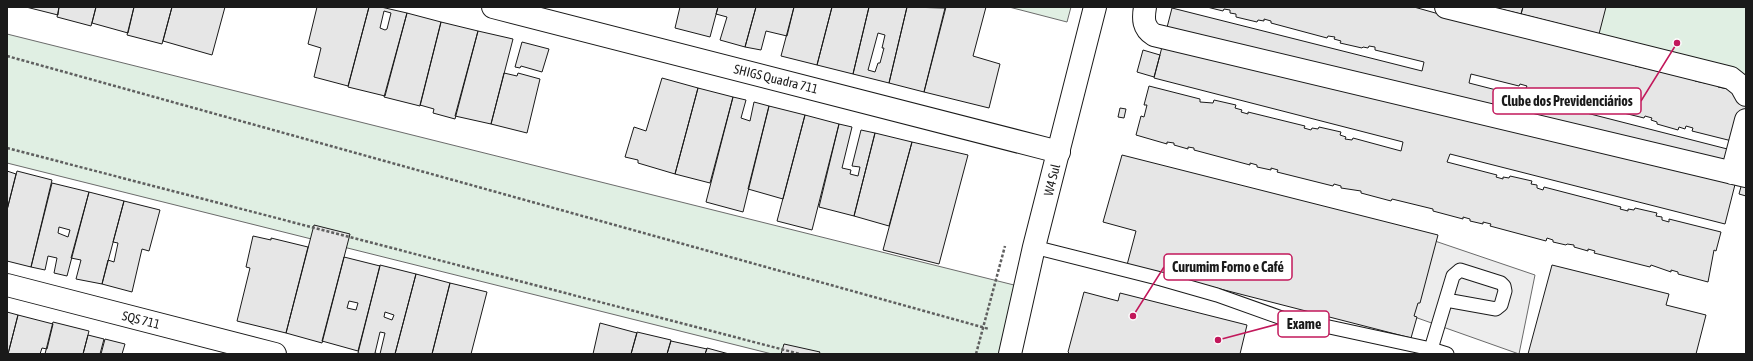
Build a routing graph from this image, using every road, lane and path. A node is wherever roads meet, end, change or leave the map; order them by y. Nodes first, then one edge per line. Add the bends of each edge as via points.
1 (493, 7) edge
2 (1096, 7) edge
3 (1145, 7) edge
4 (1446, 7) edge
5 (7, 56) edge
6 (1746, 95) edge
7 (1746, 120) edge
8 (7, 148) edge
9 (1059, 152) junction
10 (1739, 174) edge
11 (1034, 247) junction
12 (7, 285) edge
13 (1446, 300) dead end
14 (1012, 345) edge
15 (1432, 349) junction
16 (275, 354) edge
17 (800, 354) edge
18 (1447, 354) edge

1 - 9 street, SHIGS Quadra 711
2 - 9 street, W4 Sul
3 - 10 street via 1142,19 1147,31 1154,35
4 - 6 street via 1731,78 1741,86
5 - 14 path
7 - 10 street
8 - 17 path
9 - 11 street, W4 Sul
11 - 14 street, W4 Sul
11 - 15 lane via 1161,279 1293,322 1320,325
12 - 16 street, SQS 711
13 - 15 lane
15 - 18 lane

